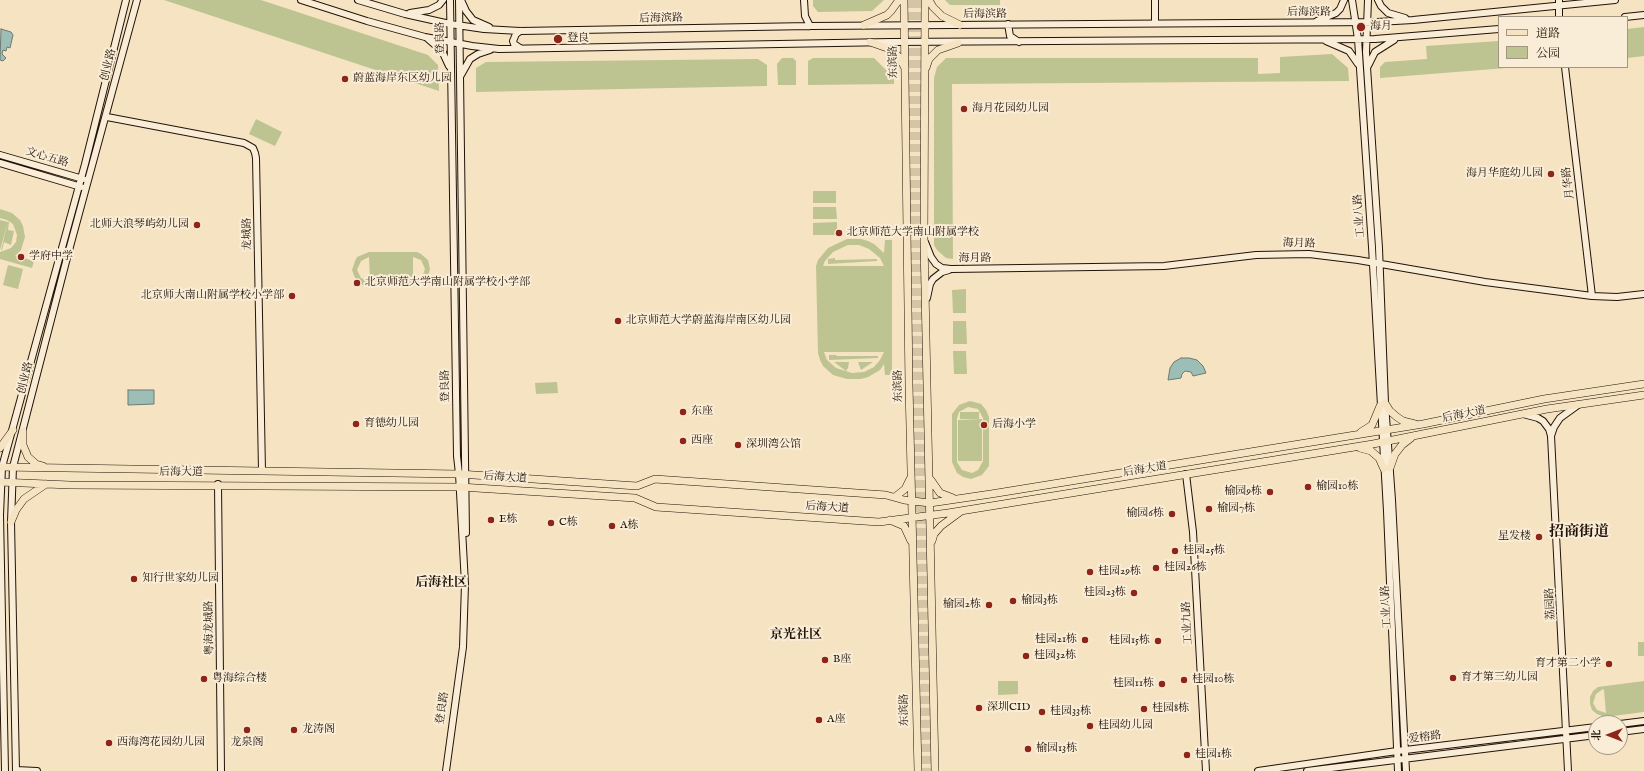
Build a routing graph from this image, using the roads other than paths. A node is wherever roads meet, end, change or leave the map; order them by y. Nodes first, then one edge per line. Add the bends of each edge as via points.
1 (126, 0) edge
2 (137, 0) edge
3 (301, 0) edge
4 (358, 0) edge
5 (443, 0) edge
6 (450, 0) edge
7 (460, 0) edge
8 (804, 0) edge
9 (898, 0) edge
10 (904, 0) edge
11 (925, 0) edge
12 (929, 0) edge
13 (1155, 0) edge
14 (1344, 0) edge
15 (1352, 0) edge
16 (1368, 0) edge
17 (1378, 0) edge
18 (1615, 0) edge
19 (1559, 3) edge
20 (405, 14) junction
21 (1644, 15) edge
22 (1559, 16) edge
23 (1628, 17) edge
24 (1413, 20) junction
25 (1356, 22) junction
26 (1366, 22) junction
27 (1155, 23) junction
28 (1312, 23) junction
29 (450, 24) junction
30 (1008, 24) junction
31 (905, 25) junction
32 (925, 25) junction
33 (960, 25) junction
34 (459, 26) junction
35 (810, 26) junction
36 (864, 26) junction
37 (1498, 29) edge
38 (498, 30) junction
39 (520, 31) junction
40 (117, 37) junction
41 (425, 37) junction
42 (1399, 38) junction
43 (1366, 39) junction
44 (126, 40) junction
45 (1322, 40) junction
46 (1358, 40) junction
47 (450, 42) junction
48 (870, 42) junction
49 (905, 42) junction
50 (924, 42) junction
51 (1019, 42) junction
52 (958, 43) junction
53 (459, 44) junction
54 (499, 49) junction
55 (522, 49) junction
56 (1360, 67) junction
57 (1564, 68) edge
58 (906, 70) junction
59 (451, 71) junction
60 (924, 72) junction
61 (1367, 74) junction
62 (459, 78) junction
63 (106, 117) junction
64 (452, 148) junction
65 (461, 148) junction
66 (0, 155) edge
67 (0, 163) edge
68 (81, 178) junction
69 (88, 180) junction
70 (79, 186) junction
71 (86, 188) junction
72 (924, 241) junction
73 (1376, 263) junction
74 (951, 270) junction
75 (1644, 294) edge
76 (1592, 296) junction
77 (926, 302) junction
78 (1644, 384) edge
79 (1644, 395) edge
80 (1580, 404) junction
81 (1383, 405) junction
82 (1522, 414) junction
83 (1423, 424) junction
84 (13, 430) junction
85 (1384, 431) junction
86 (23, 432) junction
87 (1352, 436) junction
88 (1416, 436) junction
89 (1551, 436) junction
90 (1385, 442) junction
91 (1354, 447) junction
92 (0, 448) edge
93 (1, 467) edge
94 (13, 467) junction
95 (1387, 468) junction
96 (49, 469) junction
97 (262, 471) junction
98 (462, 474) junction
99 (1186, 474) junction
100 (911, 475) junction
101 (930, 478) junction
102 (0, 482) edge
103 (12, 483) junction
104 (46, 484) junction
105 (218, 484) junction
106 (463, 487) junction
107 (895, 497) junction
108 (959, 499) junction
109 (912, 500) junction
110 (930, 503) junction
111 (963, 510) junction
112 (0, 515) edge
113 (930, 515) junction
114 (912, 517) junction
115 (890, 520) junction
116 (11, 522) junction
117 (913, 545) junction
118 (930, 545) junction
119 (4, 689) junction
120 (0, 696) edge
121 (0, 712) edge
122 (5, 718) junction
123 (1644, 721) edge
124 (1628, 723) edge
125 (1588, 728) edge
126 (1644, 729) edge
127 (1567, 731) junction
128 (1628, 731) edge
129 (1588, 736) edge
130 (1567, 738) junction
131 (1405, 750) junction
132 (1397, 751) junction
133 (1405, 759) junction
134 (1398, 760) junction
135 (16, 770) edge
136 (5, 771) edge
137 (37, 771) edge
138 (221, 771) edge
139 (446, 771) edge
140 (918, 771) edge
141 (935, 771) edge
142 (1206, 771) edge
143 (1258, 771) edge
144 (1306, 771) edge
145 (1398, 771) edge
146 (1406, 771) edge
147 (1568, 771) edge

1 - 40 main road, 创业路
2 - 44 main road, 创业路
3 - 41 main road
4 - 20 main road, 后海滨路
5 - 20 main road via 429,10
6 - 29 main road, 登良路
7 - 34 main road
7 - 38 main road via 473,20
8 - 35 main road via 805,16
9 - 36 main road via 887,15
10 - 31 main road, 东滨路
11 - 32 main road
12 - 33 main road via 942,16
13 - 27 main road
14 - 28 main road via 1336,13
15 - 25 main road, 工业八路
16 - 26 main road, 工业八路
17 - 24 main road via 1388,12
18 - 19 main road, 后海滨路
19 - 22 main road
19 - 24 main road, 后海滨路
20 - 29 main road, 后海滨路
21 - 23 main road
24 - 26 main road, 后海滨路
25 - 26 main road, 后海滨路
25 - 28 main road, 后海滨路
25 - 46 main road, 工业八路
26 - 43 main road, 工业八路
27 - 28 main road, 后海滨路
27 - 30 main road, 后海滨路
29 - 34 main road, 后海滨路
29 - 47 main road, 登良路
30 - 33 main road, 后海滨路
30 - 51 main road via 1010,36
31 - 32 main road, 后海滨路
31 - 36 main road, 后海滨路
31 - 49 main road, 东滨路
32 - 33 main road, 后海滨路
32 - 50 main road
34 - 38 main road, 后海滨路
34 - 53 main road
35 - 36 main road, 后海滨路
35 - 39 main road, 后海滨路
37 - 42 main road
38 - 39 main road, 后海滨路
39 - 55 main road via 513,41
40 - 44 main road
40 - 68 main road, 创业路
41 - 47 main road
41 - 59 main road via 442,52
42 - 43 main road
42 - 61 main road via 1375,52
43 - 46 main road
43 - 61 main road, 工业八路
44 - 63 main road, 创业路
45 - 46 main road
45 - 51 main road
45 - 56 main road via 1349,52
46 - 56 main road, 工业八路
47 - 53 main road
47 - 59 main road, 登良路
48 - 49 main road
48 - 55 main road
48 - 58 main road via 895,53
49 - 50 main road
49 - 58 main road, 东滨路
50 - 52 main road
50 - 60 main road
51 - 52 main road
52 - 60 main road via 938,50
53 - 54 main road
53 - 62 main road
54 - 55 main road
54 - 62 main road via 484,52 470,59
56 - 73 main road, 工业八路
57 - 76 main road, 月华路
58 - 100 main road, 东滨路
59 - 64 main road, 登良路
60 - 72 main road
61 - 73 main road, 工业八路
62 - 65 main road
63 - 69 main road, 创业路
63 - 97 main road, 龙城路 via 244,143 255,153
64 - 65 main road
64 - 98 main road, 登良路 via 457,456
65 - 98 main road
66 - 68 main road, 文心五路
67 - 70 main road, 文心五路
68 - 69 main road, 文心五路
68 - 70 main road, 创业路
69 - 71 main road, 创业路
70 - 71 main road, 文心五路
70 - 84 main road, 创业路
71 - 86 main road, 创业路
72 - 74 main road via 936,264
72 - 77 main road
73 - 74 main road, 海月路 via 1284,253 1164,266
73 - 76 main road, 海月路 via 1485,282
73 - 81 main road, 工业八路
74 - 77 main road via 942,272 933,279
75 - 76 main road, 海月路
77 - 101 main road
78 - 83 main road, 后海大道 via 1544,399
79 - 80 main road, 后海大道
80 - 82 main road, 后海大道
80 - 89 main road, 荔园路 via 1560,418
81 - 83 main road via 1403,421
81 - 85 main road, 工业八路
81 - 87 main road via 1370,427
82 - 88 main road, 后海大道
82 - 89 main road, 荔园路 via 1543,421
83 - 85 main road, 后海大道
84 - 92 main road
84 - 93 main road, 创业路
85 - 87 main road, 后海大道
85 - 90 main road, 工业八路
86 - 94 main road, 创业路
86 - 96 main road via 28,457 36,464
87 - 108 main road, 后海大道
88 - 90 main road, 后海大道
88 - 95 main road via 1402,445
89 - 127 main road, 荔园路
90 - 91 main road, 后海大道
90 - 95 main road, 工业八路
91 - 95 main road via 1371,451
91 - 99 main road, 后海大道
93 - 94 main road, 后海大道
93 - 102 main road, 创业路
94 - 96 main road, 后海大道
94 - 103 main road, 创业路
95 - 131 main road, 工业八路
95 - 132 main road, 工业八路
96 - 97 main road, 后海大道
97 - 98 main road, 后海大道
98 - 106 main road, 登良路
98 - 107 main road, 后海大道 via 637,486 655,479
99 - 111 main road, 后海大道
99 - 142 main road, 工业九路 via 1193,532
100 - 107 main road via 905,489
100 - 109 main road, 东滨路
101 - 108 main road via 940,493 946,497
101 - 110 main road
102 - 103 main road, 后海大道
102 - 112 main road, 创业路
103 - 104 main road, 后海大道
103 - 116 main road, 创业路
104 - 105 main road, 后海大道
104 - 116 main road via 24,499
105 - 106 main road, 后海大道
105 - 138 main road, 粤海龙城路
106 - 115 main road, 后海大道 via 634,498 656,507 865,522
106 - 139 main road, 登良路 via 463,647
107 - 109 main road, 后海大道
108 - 110 main road, 后海大道
109 - 110 main road, 后海大道
109 - 114 main road, 东滨路
110 - 113 main road
111 - 113 main road, 后海大道
111 - 118 main road via 941,526 934,534
112 - 119 main road, 创业路
113 - 114 main road, 后海大道
113 - 118 main road
114 - 115 main road, 后海大道
114 - 117 main road, 东滨路
115 - 117 main road via 904,526
116 - 135 main road, 创业路
117 - 140 main road, 东滨路
118 - 141 main road
119 - 120 main road
119 - 122 main road, 创业路
121 - 122 main road
122 - 136 main road, 创业路
123 - 124 main road
125 - 127 main road, 爱榕路
126 - 128 main road
127 - 130 main road, 荔园路
127 - 131 main road, 爱榕路
129 - 130 main road, 爱榕路
130 - 133 main road, 爱榕路
130 - 147 main road, 荔园路
131 - 132 main road, 爱榕路
131 - 133 main road, 工业八路
132 - 134 main road, 工业八路
132 - 143 main road, 爱榕路
133 - 134 main road, 爱榕路
133 - 146 main road, 工业八路
134 - 144 main road, 爱榕路
134 - 145 main road, 工业八路
135 - 137 main road

